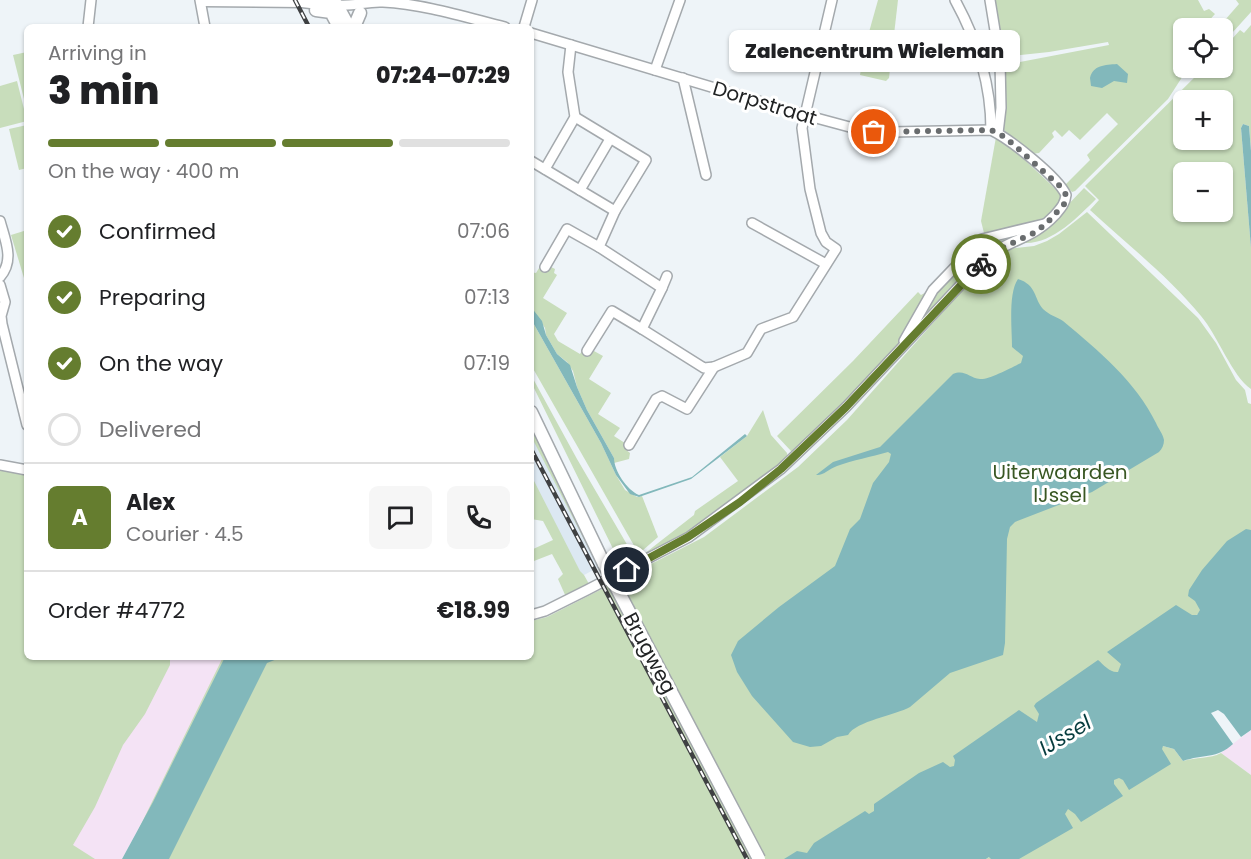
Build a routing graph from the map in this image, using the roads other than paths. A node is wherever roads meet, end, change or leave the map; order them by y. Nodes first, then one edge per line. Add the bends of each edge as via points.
1 (91, 0) edge
2 (203, 0) edge
3 (532, 0) edge
4 (680, 0) edge
5 (832, 0) edge
6 (954, 0) edge
7 (990, 0) edge
8 (404, 2) edge
9 (251, 3) edge
10 (304, 4) edge
11 (333, 6) edge
12 (360, 13) junction
13 (88, 24) edge
14 (205, 24) edge
15 (333, 24) edge
16 (336, 24) edge
17 (347, 24) edge
18 (355, 24) edge
19 (493, 24) edge
20 (525, 24) edge
21 (534, 34) edge
22 (571, 45) junction
23 (979, 54) junction
24 (907, 63) dead end
25 (655, 70) junction
26 (683, 78) junction
27 (805, 116) junction
28 (575, 117) junction
29 (995, 132) junction
30 (610, 138) junction
31 (534, 163) edge
32 (545, 169) junction
33 (706, 175) dead end
34 (580, 190) junction
35 (615, 211) junction
36 (0, 220) edge
37 (752, 223) dead end
38 (1046, 224) junction
39 (599, 248) junction
40 (826, 264) junction
41 (545, 267) dead end
42 (667, 276) dead end
43 (0, 277) edge
44 (0, 285) edge
45 (662, 288) junction
46 (642, 329) junction
47 (587, 351) dead end
48 (899, 351) junction
49 (714, 367) junction
50 (24, 413) edge
51 (534, 418) edge
52 (629, 445) dead end
53 (0, 465) edge
54 (24, 469) edge
55 (534, 614) edge
56 (759, 859) edge

1 - 13 street
2 - 9 main road via 236,7
2 - 14 street
3 - 20 street
4 - 25 street
5 - 27 street
6 - 23 street
7 - 29 street via 1001,76
8 - 11 street
8 - 12 street
8 - 19 street
9 - 10 main road
10 - 11 main road
10 - 15 main road
11 - 12 street
11 - 16 main road
11 - 17 main road
12 - 18 main road
21 - 22 street, Dorpstraat
22 - 25 street, Dorpstraat
22 - 28 street via 568,72
23 - 24 street via 936,66
23 - 29 street
25 - 26 street, Dorpstraat
26 - 27 street, Dorpstraat
26 - 33 street, Dorpstraat
27 - 29 street, Dorpstraat via 874,132
27 - 40 street via 802,128 810,189 821,233 836,249
28 - 30 street
28 - 32 street
29 - 38 street via 1043,169 1066,195 1063,206
30 - 34 street
30 - 35 street via 646,160
31 - 32 street
32 - 34 street
34 - 35 street
35 - 39 street
36 - 43 street via 9,250 7,266
37 - 40 street
38 - 48 street via 990,255
38 - 48 street via 982,239 933,290
39 - 41 street via 567,229
39 - 45 street
40 - 49 street via 793,317 761,329 747,353
42 - 45 street
44 - 50 street via 5,302 2,324
45 - 46 street
46 - 47 street via 612,311
46 - 49 street via 704,368
48 - 55 street via 812,441 740,502 688,537
49 - 52 street via 687,410 662,396 656,399
51 - 56 main road, Brugweg, bridge via 604,564
53 - 54 street

